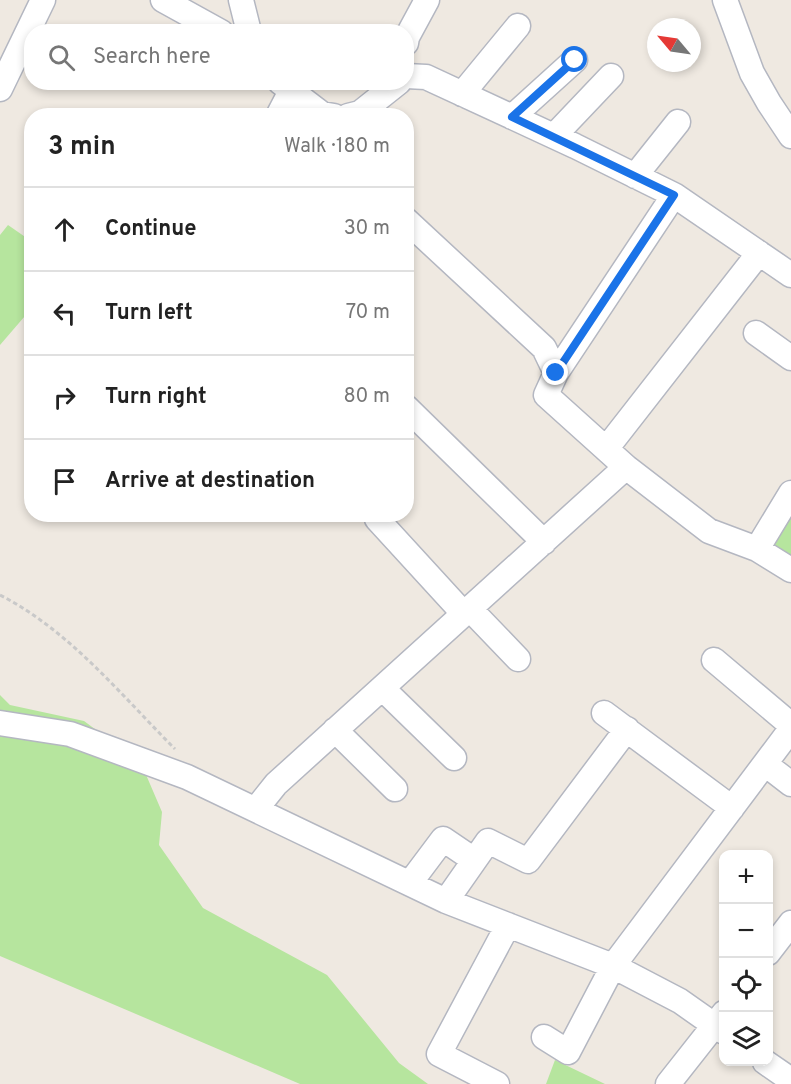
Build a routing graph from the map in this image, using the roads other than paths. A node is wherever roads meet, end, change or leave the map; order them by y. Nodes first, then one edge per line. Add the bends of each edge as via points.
1 (43, 0) edge
2 (163, 0) edge
3 (241, 0) edge
4 (427, 0) edge
5 (725, 0) edge
6 (31, 24) edge
7 (206, 24) edge
8 (247, 24) edge
9 (414, 26) edge
10 (518, 26) dead end
11 (24, 39) edge
12 (575, 60) dead end
13 (414, 76) edge
14 (611, 76) dead end
15 (0, 89) edge
16 (285, 90) edge
17 (290, 90) edge
18 (389, 90) edge
19 (462, 94) junction
20 (280, 108) edge
21 (316, 108) edge
22 (366, 108) edge
23 (512, 117) junction
24 (678, 122) dead end
25 (554, 136) junction
26 (791, 136) edge
27 (635, 176) junction
28 (674, 195) junction
29 (414, 231) edge
30 (759, 253) junction
31 (791, 275) edge
32 (756, 333) dead end
33 (791, 358) edge
34 (556, 373) junction
35 (414, 415) edge
36 (606, 449) junction
37 (626, 467) junction
38 (791, 493) edge
39 (380, 522) edge
40 (544, 542) junction
41 (757, 549) junction
42 (791, 570) edge
43 (467, 611) junction
44 (518, 659) dead end
45 (714, 660) dead end
46 (382, 688) junction
47 (604, 712) dead end
48 (0, 723) edge
49 (791, 727) edge
50 (627, 729) junction
51 (335, 730) junction
52 (454, 758) dead end
53 (765, 764) junction
54 (791, 784) edge
55 (395, 789) dead end
56 (732, 808) junction
57 (256, 809) junction
58 (474, 860) junction
59 (410, 884) junction
60 (446, 901) junction
61 (791, 922) edge
62 (508, 925) junction
63 (773, 946) edge
64 (613, 966) junction
65 (719, 1022) edge
66 (719, 1024) edge
67 (544, 1037) dead end
68 (771, 1066) edge
69 (791, 1080) edge
70 (497, 1084) edge
71 (668, 1084) edge

1 - 6 street
2 - 7 street
3 - 8 street
4 - 9 street
5 - 26 street via 752,73
10 - 19 street
11 - 15 street
12 - 23 street
13 - 19 street via 426,77
14 - 25 street
16 - 20 street
17 - 21 street
18 - 22 street
19 - 23 street
23 - 25 street
24 - 27 street
25 - 27 street
27 - 28 street
28 - 30 street
28 - 34 street
29 - 34 street via 544,348
30 - 31 street
30 - 36 street
32 - 33 street
34 - 36 street via 546,395
35 - 40 street
36 - 37 street
37 - 40 street
37 - 41 street via 709,531
38 - 41 street
39 - 43 street
40 - 43 street
41 - 42 street
43 - 44 street
43 - 46 street
45 - 49 street
46 - 51 street
46 - 52 street
47 - 50 street
48 - 57 street via 70,734 187,777
49 - 53 street
50 - 56 street
50 - 58 street via 528,861 488,841
51 - 55 street
51 - 57 street via 276,784
53 - 54 street
53 - 56 street
56 - 64 street
57 - 59 street
58 - 59 street via 443,839
58 - 60 street
59 - 60 street
60 - 62 street
61 - 63 street
62 - 64 street
62 - 70 street via 439,1054
64 - 65 street
64 - 67 street via 568,1052
66 - 71 street
68 - 69 street

